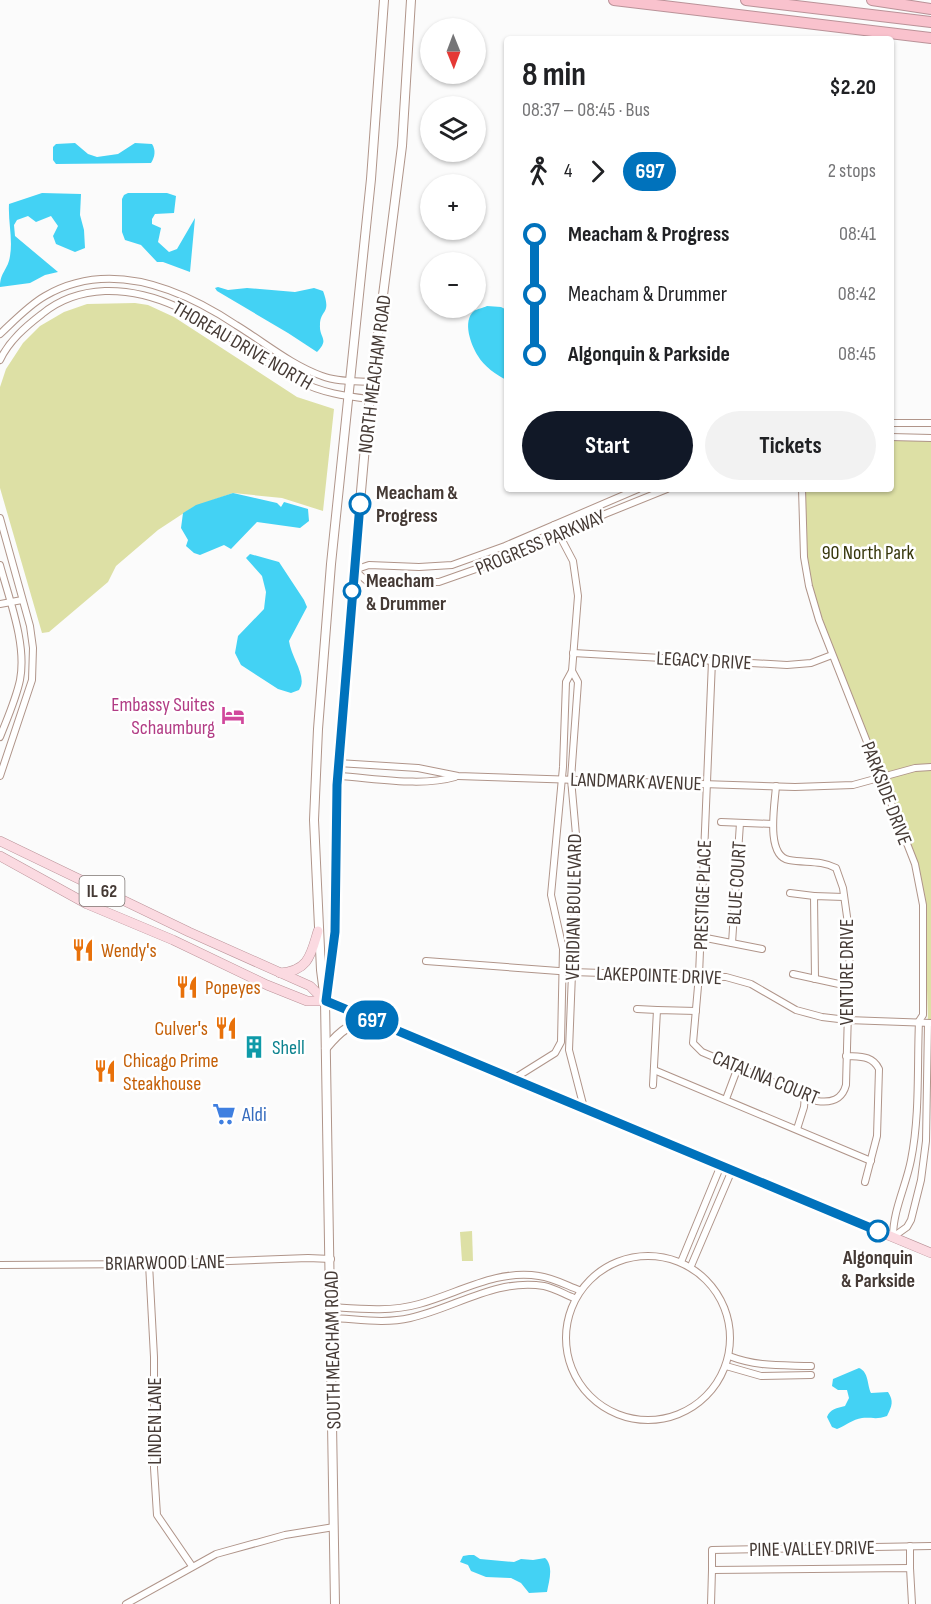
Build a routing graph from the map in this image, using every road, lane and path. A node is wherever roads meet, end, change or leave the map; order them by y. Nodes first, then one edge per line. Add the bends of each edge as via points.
1 (384, 0) edge
2 (411, 0) edge
3 (614, 0) edge
4 (746, 0) edge
5 (872, 0) edge
6 (931, 9) edge
7 (931, 22) edge
8 (931, 38) edge
9 (0, 334) edge
10 (0, 360) edge
11 (349, 381) junction
12 (371, 382) junction
13 (348, 396) junction
14 (369, 399) junction
15 (894, 423) edge
16 (931, 423) edge
17 (894, 437) edge
18 (931, 438) edge
19 (631, 492) edge
20 (661, 492) edge
21 (802, 492) edge
22 (0, 518) edge
23 (554, 525) junction
24 (560, 535) junction
25 (0, 565) edge
26 (354, 570) junction
27 (22, 600) junction
28 (10, 603) junction
29 (0, 604) edge
30 (573, 653) junction
31 (832, 655) junction
32 (712, 661) junction
33 (572, 671) junction
34 (0, 737) edge
35 (4, 753) edge
36 (338, 763) junction
37 (931, 767) edge
38 (0, 776) edge
39 (458, 776) junction
40 (338, 777) junction
41 (882, 777) junction
42 (562, 779) junction
43 (572, 779) junction
44 (706, 783) junction
45 (776, 786) junction
46 (721, 822) dead end
47 (740, 823) junction
48 (773, 824) junction
49 (0, 841) edge
50 (0, 856) edge
51 (790, 893) dead end
52 (814, 896) junction
53 (844, 897) junction
54 (318, 930) junction
55 (700, 937) junction
56 (732, 943) junction
57 (762, 949) dead end
58 (426, 961) dead end
59 (563, 971) junction
60 (572, 972) junction
61 (279, 973) junction
62 (793, 974) dead end
63 (699, 975) junction
64 (815, 979) junction
65 (848, 986) junction
66 (326, 1001) junction
67 (637, 1009) dead end
68 (657, 1010) junction
69 (696, 1011) junction
70 (923, 1015) junction
71 (847, 1020) junction
72 (376, 1022) junction
73 (919, 1022) junction
74 (930, 1023) edge
75 (693, 1043) joint
76 (326, 1048) junction
77 (846, 1056) junction
78 (738, 1067) junction
79 (654, 1070) junction
80 (515, 1078) junction
81 (653, 1085) dead end
82 (805, 1095) junction
83 (327, 1097) joint
84 (841, 1097) joint
85 (726, 1100) junction
86 (584, 1108) junction
87 (797, 1129) junction
88 (871, 1161) junction
89 (721, 1165) junction
90 (732, 1170) junction
91 (865, 1182) dead end
92 (893, 1237) junction
93 (931, 1253) edge
94 (331, 1259) junction
95 (681, 1262) junction
96 (148, 1264) junction
97 (0, 1265) edge
98 (691, 1266) junction
99 (579, 1290) junction
100 (574, 1298) junction
101 (332, 1307) junction
102 (332, 1318) junction
103 (729, 1356) junction
104 (726, 1366) junction
105 (811, 1366) dead end
106 (811, 1375) dead end
107 (334, 1527) junction
108 (910, 1546) junction
109 (931, 1546) edge
110 (192, 1566) junction
111 (910, 1568) junction
112 (712, 1570) junction
113 (126, 1604) edge
114 (335, 1604) edge
115 (711, 1604) edge
116 (912, 1604) edge

1 - 11 main road, NORTH MEACHAM ROAD via 371,179
2 - 12 main road, NORTH MEACHAM ROAD via 402,146
3 - 8 highway
4 - 7 highway
5 - 6 highway
9 - 11 street, THOREAU DRIVE NORTH via 44,296 64,287 82,280 133,280 164,287 200,303 305,369
10 - 13 street, THOREAU DRIVE NORTH via 10,341 51,307 85,292 131,292 178,306 301,382
11 - 12 street, THOREAU DRIVE NORTH
11 - 13 main road, NORTH MEACHAM ROAD
12 - 14 main road, NORTH MEACHAM ROAD
13 - 14 street, THOREAU DRIVE NORTH
13 - 54 main road, NORTH MEACHAM ROAD via 317,749 314,820
14 - 26 main road, NORTH MEACHAM ROAD
15 - 16 street
17 - 18 street
19 - 23 street, PROGRESS PARKWAY
20 - 24 street, PROGRESS PARKWAY
21 - 31 street, PARKSIDE DRIVE via 809,586
22 - 27 street
23 - 24 street, VERIDIAN BOULEVARD
23 - 26 street, PROGRESS PARKWAY via 452,565 369,565
24 - 26 street, PROGRESS PARKWAY via 440,582 368,582
24 - 30 street, VERIDIAN BOULEVARD via 573,561 578,596
25 - 28 street
26 - 36 main road, NORTH MEACHAM ROAD
27 - 28 street
27 - 35 street via 33,648 32,680
28 - 29 street
28 - 34 street via 18,629 20,678
30 - 32 street, LEGACY DRIVE
30 - 33 street, VERIDIAN BOULEVARD
31 - 32 street, LEGACY DRIVE via 811,663 787,665
31 - 41 street, PARKSIDE DRIVE
32 - 44 street, PRESTIGE PLACE
33 - 42 street, VERIDIAN BOULEVARD via 566,682
33 - 43 street, VERIDIAN BOULEVARD via 578,682
35 - 38 street
36 - 39 street, LANDMARK AVENUE via 418,768
36 - 40 main road, NORTH MEACHAM ROAD
37 - 41 street, LANDMARK AVENUE
39 - 40 street via 418,781
39 - 42 street, LANDMARK AVENUE
40 - 66 main road, NORTH MEACHAM ROAD via 335,932
41 - 45 street, LANDMARK AVENUE via 853,786
41 - 70 street, PARKSIDE DRIVE via 915,864 924,905
42 - 43 street, LANDMARK AVENUE
42 - 59 street, VERIDIAN BOULEVARD via 551,895 563,949
43 - 44 street, LANDMARK AVENUE
43 - 60 street, VERIDIAN BOULEVARD via 577,846
44 - 45 street, LANDMARK AVENUE
44 - 55 street, PRESTIGE PLACE
45 - 48 street, VENTURE DRIVE
46 - 47 street, BLUE COURT
47 - 48 street, BLUE COURT
47 - 56 street, BLUE COURT
48 - 53 street, VENTURE DRIVE via 777,852 786,860 825,863 836,868
49 - 61 main road, IL 62
50 - 66 main road, IL 62 via 87,904 307,1001
51 - 52 street
52 - 53 street
52 - 64 street
53 - 65 street, VENTURE DRIVE via 850,939
54 - 61 main road via 306,962 296,970
54 - 66 main road, NORTH MEACHAM ROAD
55 - 56 street, BLUE COURT
55 - 63 street, PRESTIGE PLACE
56 - 57 street, BLUE COURT
58 - 59 street, LAKEPOINTE DRIVE
59 - 60 street, LAKEPOINTE DRIVE
59 - 80 street, VERIDIAN BOULEVARD via 561,1042 555,1053
60 - 63 street, LAKEPOINTE DRIVE
60 - 86 street, VERIDIAN BOULEVARD via 568,1050
61 - 66 main road, IL 62 via 310,986
62 - 64 street
63 - 69 street, PRESTIGE PLACE
63 - 71 street, LAKEPOINTE DRIVE via 751,984 796,1011
64 - 65 street
65 - 71 street, VENTURE DRIVE
66 - 72 main road, IL 62
66 - 76 main road, NORTH MEACHAM ROAD
67 - 68 street
68 - 69 street
68 - 79 street
69 - 75 street, PRESTIGE PLACE
70 - 73 street, PARKSIDE DRIVE
70 - 74 street
71 - 73 street, LAKEPOINTE DRIVE
71 - 77 street, VENTURE DRIVE
72 - 76 main road via 345,1028
72 - 80 main road, IL 62
73 - 74 street, LAKEPOINTE DRIVE
73 - 92 street, PARKSIDE DRIVE via 913,1150 893,1221
74 - 92 street via 921,1180 911,1220
75 - 78 street, CATALINA COURT via 702,1052
76 - 83 main road, NORTH MEACHAM ROAD
77 - 84 street, VENTURE DRIVE via 846,1085
77 - 88 street via 868,1057 879,1069 877,1136
78 - 82 street, CATALINA COURT
78 - 85 street
79 - 81 street
79 - 85 street
80 - 86 main road, IL 62
82 - 84 street, CATALINA COURT via 825,1102
82 - 87 street
83 - 94 main road, SOUTH MEACHAM ROAD
85 - 87 street
86 - 89 main road, IL 62
87 - 88 street
88 - 91 street
89 - 90 main road, IL 62
89 - 95 street
90 - 92 main road, IL 62
90 - 98 street
92 - 93 main road, IL 62
94 - 96 street, BRIARWOOD LANE
94 - 101 main road, SOUTH MEACHAM ROAD
95 - 98 street
95 - 99 street via 651,1256 623,1260 599,1271
96 - 97 street, BRIARWOOD LANE
96 - 110 street, LINDEN LANE via 157,1515
98 - 103 street via 721,1299 730,1326
99 - 100 street
99 - 101 street via 540,1276 518,1274 492,1278 418,1305 392,1309
100 - 102 street via 545,1287 508,1287 409,1318
100 - 104 street via 567,1353 573,1374 594,1400 619,1415 661,1419 690,1409 714,1387
101 - 102 main road, SOUTH MEACHAM ROAD
102 - 107 main road, SOUTH MEACHAM ROAD
103 - 104 street
103 - 105 street via 762,1365
104 - 106 street via 761,1376
107 - 110 street via 244,1545
107 - 114 main road, SOUTH MEACHAM ROAD
108 - 109 street, PINE VALLEY DRIVE
108 - 111 street
108 - 112 street, PINE VALLEY DRIVE via 712,1550
110 - 113 street
111 - 112 street, PINE VALLEY DRIVE
111 - 116 street
112 - 115 street, PINE VALLEY DRIVE

